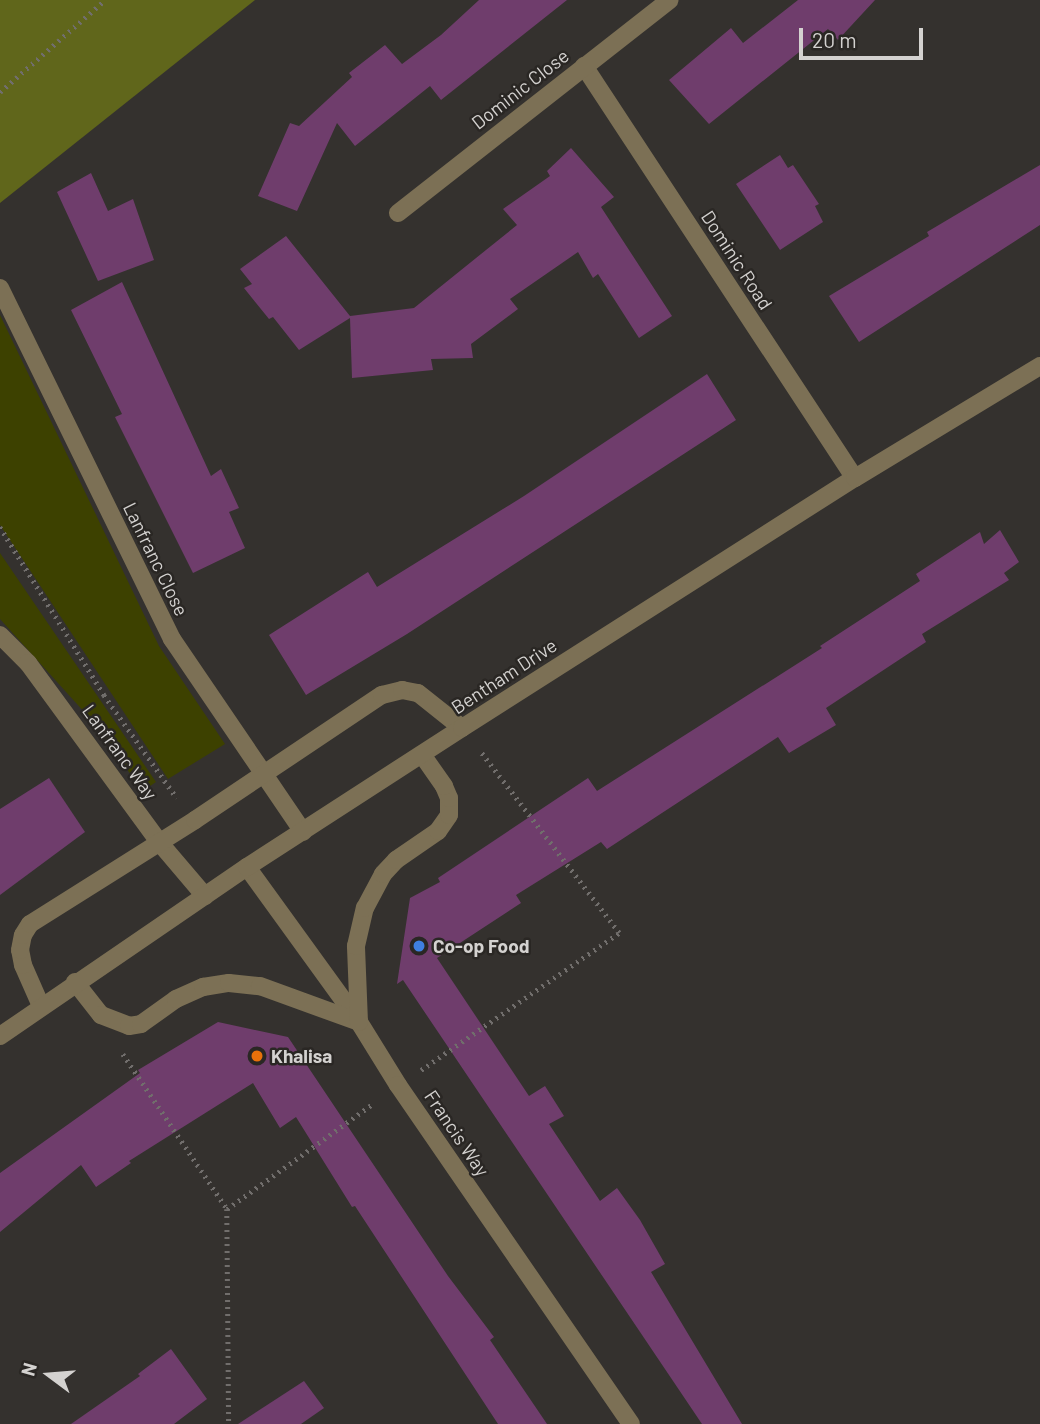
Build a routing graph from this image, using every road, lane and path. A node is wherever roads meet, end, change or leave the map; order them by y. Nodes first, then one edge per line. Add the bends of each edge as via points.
1 (105, 0) edge
2 (670, 0) edge
3 (584, 66) junction
4 (0, 92) edge
5 (398, 213) dead end
6 (0, 288) edge
7 (1040, 366) edge
8 (855, 478) junction
9 (0, 527) edge
10 (0, 635) edge
11 (462, 728) junction
12 (422, 755) junction
13 (264, 774) junction
14 (195, 820) junction
15 (303, 832) junction
16 (159, 842) junction
17 (247, 867) junction
18 (205, 896) junction
19 (75, 982) junction
20 (41, 1006) junction
21 (359, 1022) junction
22 (0, 1037) edge
23 (120, 1051) dead end
24 (398, 1085) junction
25 (227, 1209) junction
26 (229, 1424) edge
27 (631, 1424) edge

1 - 4 path
2 - 3 street, Dominic Close
3 - 5 street, Dominic Close
3 - 8 street, Dominic Road
6 - 13 street, Lanfranc Close via 172,639
7 - 8 street, Bentham Drive
8 - 11 street, Bentham Drive
9 - 14 path via 104,695
10 - 16 street, Lanfranc Way via 28,663
11 - 12 street, Bentham Drive
11 - 13 street via 418,693 391,691
11 - 24 path via 619,933
12 - 15 street, Bentham Drive
12 - 21 street via 444,786 449,815 438,831 383,874 365,908 356,946
13 - 14 street
13 - 15 street, Lanfranc Close
14 - 16 street
15 - 17 street, Bentham Drive
16 - 18 street, Lanfranc Way
16 - 20 street via 30,924 20,950
17 - 18 street, Bentham Drive
17 - 21 street, Francis Way
18 - 19 street, Bentham Drive
19 - 20 street, Bentham Drive
19 - 21 street via 101,1015 129,1026 141,1024 203,987 229,983 260,986
20 - 22 street, Bentham Drive
21 - 24 street, Francis Way
23 - 25 path
24 - 25 path
24 - 27 street, Francis Way
25 - 26 path

